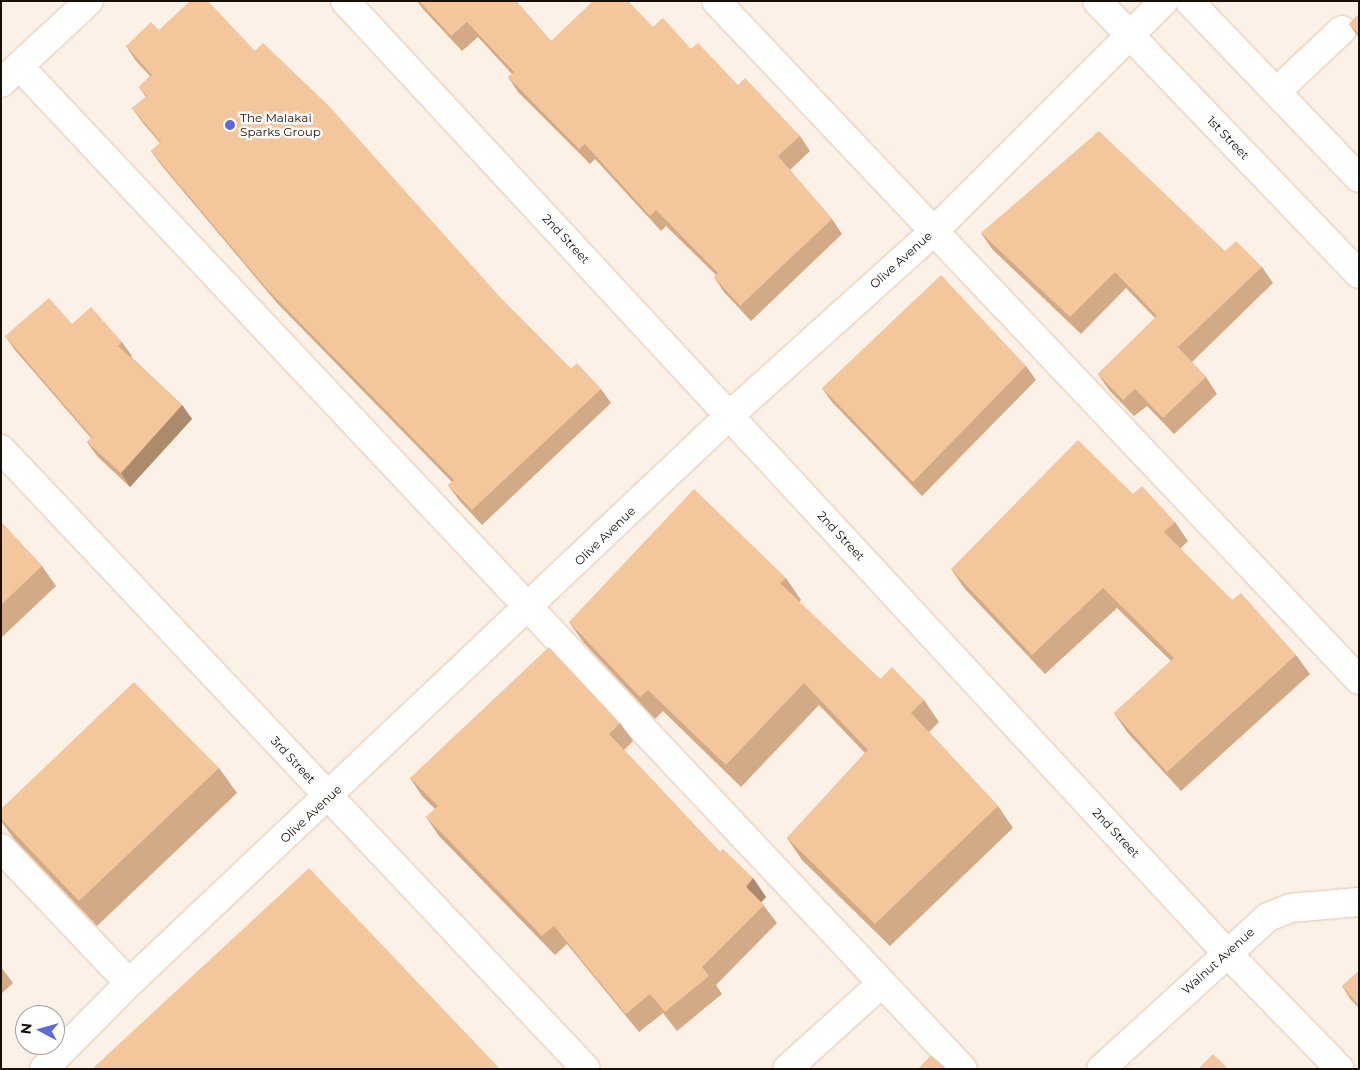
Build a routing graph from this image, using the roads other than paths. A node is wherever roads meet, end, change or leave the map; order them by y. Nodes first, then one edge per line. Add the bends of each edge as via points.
1 (89, 1) edge
2 (345, 1) edge
3 (716, 1) edge
4 (1097, 1) edge
5 (1164, 1) edge
6 (1189, 1) edge
7 (1342, 30) dead end
8 (1130, 36) junction
9 (10, 74) edge
10 (1277, 91) junction
11 (1359, 178) edge
12 (932, 233) junction
13 (1359, 274) edge
14 (730, 415) junction
15 (1, 449) edge
16 (530, 608) junction
17 (1359, 680) edge
18 (329, 798) junction
19 (1, 848) edge
20 (1359, 902) edge
21 (1226, 952) junction
22 (129, 983) junction
23 (881, 984) junction
24 (44, 1069) edge
25 (586, 1069) edge
26 (787, 1069) edge
27 (963, 1069) edge
28 (1101, 1069) edge
29 (1340, 1069) edge

1 - 9 street
2 - 14 street, 2nd Street
3 - 12 street
4 - 8 street, 1st Street
5 - 8 street, Olive Avenue
6 - 10 street
7 - 10 street
8 - 12 street, Olive Avenue
8 - 13 street, 1st Street
9 - 16 street
10 - 11 street
12 - 14 street, Olive Avenue
12 - 17 street
14 - 16 street, Olive Avenue
14 - 21 street, 2nd Street
15 - 18 street, 3rd Street
16 - 18 street, Olive Avenue
16 - 23 street
18 - 22 street, Olive Avenue
18 - 25 street, 3rd Street
19 - 22 street
20 - 21 street, Walnut Avenue via 1278,912
21 - 28 street, Walnut Avenue
21 - 29 street, 2nd Street
22 - 24 street, Olive Avenue
23 - 26 street
23 - 27 street

